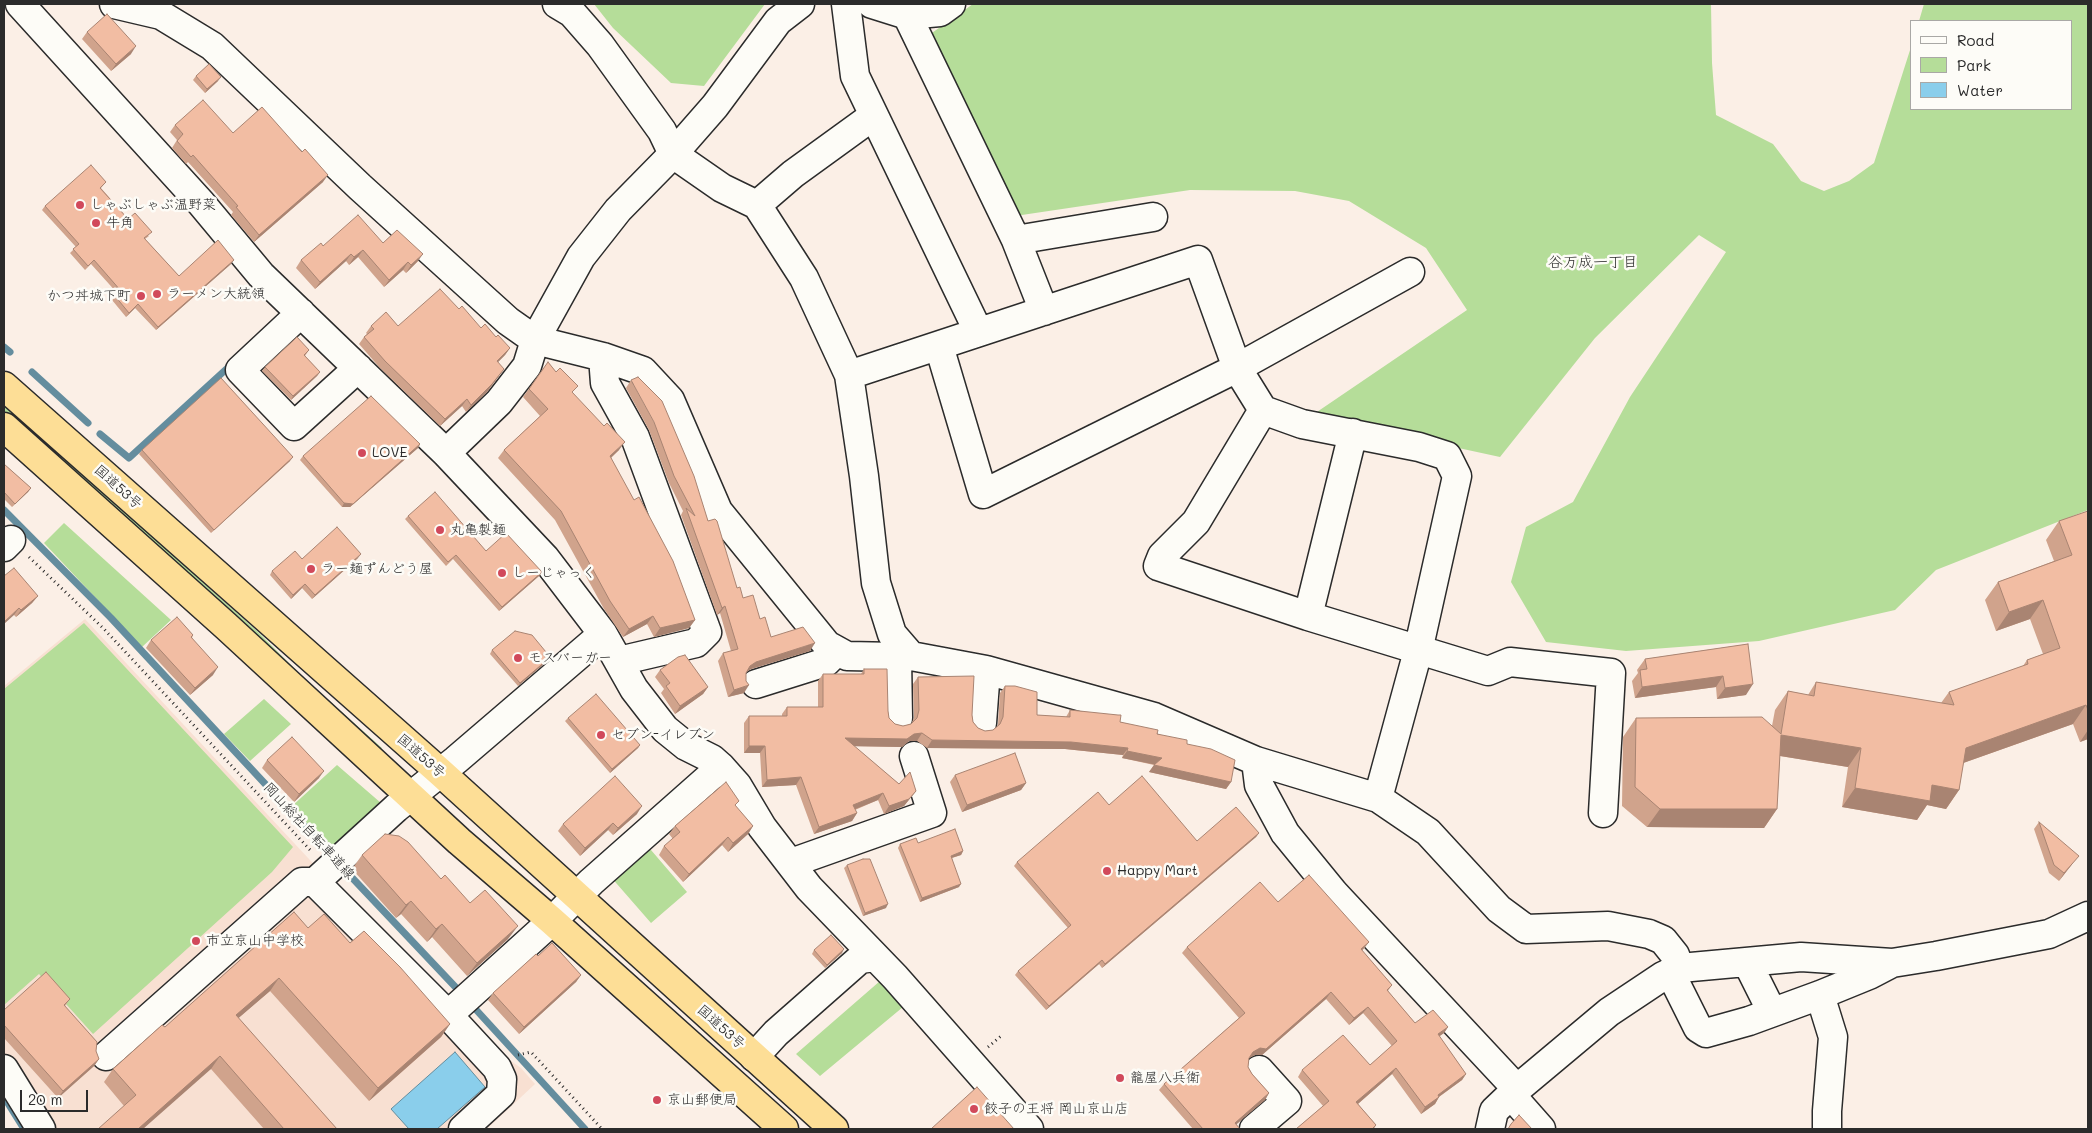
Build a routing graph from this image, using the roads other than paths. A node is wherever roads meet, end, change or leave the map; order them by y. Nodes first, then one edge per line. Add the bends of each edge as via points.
1 (20, 4) edge
2 (114, 4) edge
3 (557, 4) edge
4 (800, 4) edge
5 (846, 4) edge
6 (872, 4) edge
7 (951, 4) edge
8 (907, 15) junction
9 (873, 116) junction
10 (673, 154) junction
11 (757, 205) junction
12 (1153, 216) dead end
13 (1016, 240) junction
14 (1410, 272) dead end
15 (1044, 311) junction
16 (301, 313) junction
17 (978, 332) junction
18 (535, 340) junction
19 (939, 346) junction
20 (602, 357) junction
21 (358, 368) junction
22 (1237, 368) junction
23 (849, 375) junction
24 (4, 386) edge
25 (1263, 410) junction
26 (4, 427) edge
27 (1353, 433) junction
28 (446, 453) junction
29 (1308, 616) junction
30 (603, 634) junction
31 (1418, 650) junction
32 (837, 651) junction
33 (904, 656) junction
34 (619, 660) junction
35 (986, 670) junction
36 (756, 684) dead end
37 (898, 718) dead end
38 (982, 724) dead end
39 (914, 756) dead end
40 (1256, 761) junction
41 (721, 766) junction
42 (440, 772) junction
43 (410, 796) junction
44 (1378, 798) junction
45 (1603, 813) dead end
46 (791, 863) junction
47 (328, 869) junction
48 (576, 896) junction
49 (2088, 916) edge
50 (552, 921) junction
51 (875, 957) junction
52 (1747, 962) junction
53 (1892, 963) junction
54 (1675, 970) junction
55 (1820, 995) junction
56 (460, 1004) junction
57 (1772, 1012) junction
58 (106, 1056) dead end
59 (754, 1057) junction
60 (4, 1069) edge
61 (1259, 1070) dead end
62 (1514, 1092) junction
63 (41, 1129) edge
64 (463, 1129) edge
65 (784, 1129) edge
66 (834, 1129) edge
67 (1029, 1129) edge
68 (1254, 1129) edge
69 (1490, 1129) edge
70 (1541, 1129) edge
71 (1827, 1129) edge

1 - 16 street via 201,203 261,276
2 - 18 street via 162,15 212,46 360,187 508,321
3 - 10 street via 572,13 600,45 662,131
4 - 10 street via 778,21 715,106
5 - 9 street via 855,76
6 - 8 street
7 - 8 street via 940,12
8 - 13 street
9 - 11 street via 793,174
9 - 17 street
10 - 11 street via 722,188
10 - 18 street via 618,210 581,257
11 - 23 street via 804,278
12 - 13 street
13 - 15 street
14 - 22 street
15 - 17 street
15 - 22 street via 1198,260
16 - 21 street
16 - 21 street via 240,370 294,426
17 - 19 street
18 - 20 street
18 - 28 street via 527,366 499,402
19 - 22 street via 983,494
19 - 23 street
20 - 32 street via 643,371 670,400 718,510 827,645
20 - 34 street via 605,383 635,437 707,632 696,643
21 - 28 street
22 - 25 street
23 - 33 street via 876,583 892,634
24 - 42 highway, 国道53号
25 - 27 street via 1302,424
25 - 29 street via 1196,522 1162,556 1158,566
26 - 43 highway
27 - 29 street
27 - 31 street via 1447,456 1458,476
28 - 30 street via 545,558
29 - 31 street
30 - 34 street
30 - 42 street
31 - 44 street
31 - 45 street via 1488,671 1510,662 1611,673
32 - 33 street via 847,656
32 - 36 street via 826,662
33 - 35 street
33 - 37 street
34 - 41 street via 634,689 665,729 686,746
35 - 38 street
35 - 40 street via 1154,717
39 - 46 street via 932,813
40 - 44 street
40 - 62 street via 1259,784 1285,833 1334,893
41 - 46 street
41 - 48 street
42 - 43 street
42 - 48 highway, 国道53号
43 - 47 street
43 - 50 highway
44 - 54 street via 1428,832 1499,909 1526,929 1608,926 1649,934 1662,940 1675,954
46 - 51 street via 809,888
47 - 56 street
47 - 58 street via 302,882
48 - 50 street
48 - 59 highway, 国道53号
49 - 53 street via 2049,934
50 - 56 street
50 - 65 highway
51 - 59 street via 860,959 776,1033
51 - 67 street
52 - 53 street via 1801,957
52 - 54 street
52 - 57 street
53 - 55 street
54 - 57 street via 1698,1028 1706,1033
54 - 62 street via 1609,1012
55 - 57 street
55 - 71 street via 1833,1037
56 - 64 street via 502,1079 501,1094
59 - 66 highway, 国道53号
60 - 63 street
61 - 68 street via 1287,1101
62 - 69 street via 1494,1111
62 - 70 street

